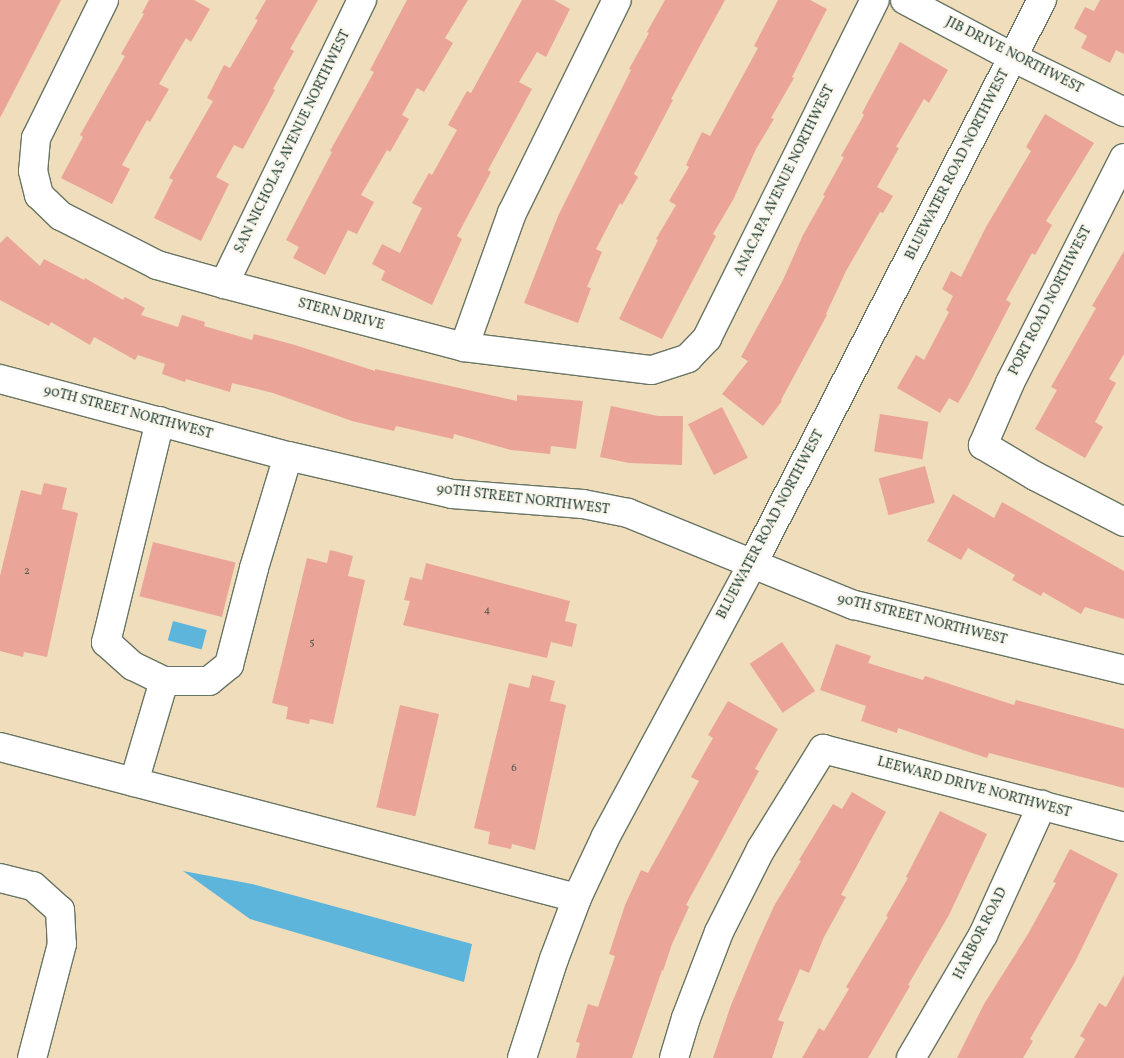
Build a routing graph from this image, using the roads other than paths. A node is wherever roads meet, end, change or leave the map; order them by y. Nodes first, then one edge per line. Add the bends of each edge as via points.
1 (104, 0) edge
2 (362, 0) edge
3 (617, 0) edge
4 (875, 0) edge
5 (905, 0) edge
6 (1042, 0) edge
7 (1014, 58) junction
8 (1124, 112) edge
9 (1124, 158) edge
10 (224, 284) junction
11 (464, 346) junction
12 (688, 358) joint
13 (0, 378) edge
14 (160, 421) junction
15 (288, 456) junction
16 (1124, 522) edge
17 (752, 565) junction
18 (1124, 670) edge
19 (164, 681) junction
20 (0, 747) edge
21 (134, 782) junction
22 (1042, 805) junction
23 (1124, 827) edge
24 (0, 878) edge
25 (577, 898) junction
26 (32, 1058) edge
27 (522, 1058) edge
28 (674, 1058) edge
29 (911, 1058) edge

1 - 10 street, STERN DRIVE via 36,138 33,171 39,195 60,216 157,265
2 - 10 street, SAN NICHOLAS AVENUE NORTHWEST
3 - 11 street via 512,213
4 - 12 street, ANACAPA AVENUE NORTHWEST via 707,338
5 - 7 street, JIB DRIVE NORTHWEST
6 - 7 street, BLUEWATER ROAD NORTHWEST
7 - 8 street, JIB DRIVE NORTHWEST
7 - 17 street, BLUEWATER ROAD NORTHWEST
9 - 16 street, PORT ROAD NORTHWEST via 1010,383 983,446
10 - 11 street, STERN DRIVE
11 - 12 street, STERN DRIVE via 652,370
13 - 14 street, 90TH STREET NORTHWEST
14 - 15 street, 90TH STREET NORTHWEST
14 - 19 street via 106,642 133,666
15 - 17 street, 90TH STREET NORTHWEST via 452,494 583,504 628,513
15 - 19 street via 229,665 209,681
17 - 18 street, 90TH STREET NORTHWEST via 854,605
17 - 25 street, BLUEWATER ROAD NORTHWEST via 639,771
19 - 21 street
20 - 21 street
21 - 25 street
22 - 23 street, LEEWARD DRIVE NORTHWEST
22 - 28 street, LEEWARD DRIVE NORTHWEST via 823,749 761,849 719,932
22 - 29 street, HARBOR ROAD via 983,935
24 - 26 street via 33,886 60,910 62,944
25 - 27 street, BLUEWATER ROAD NORTHWEST

